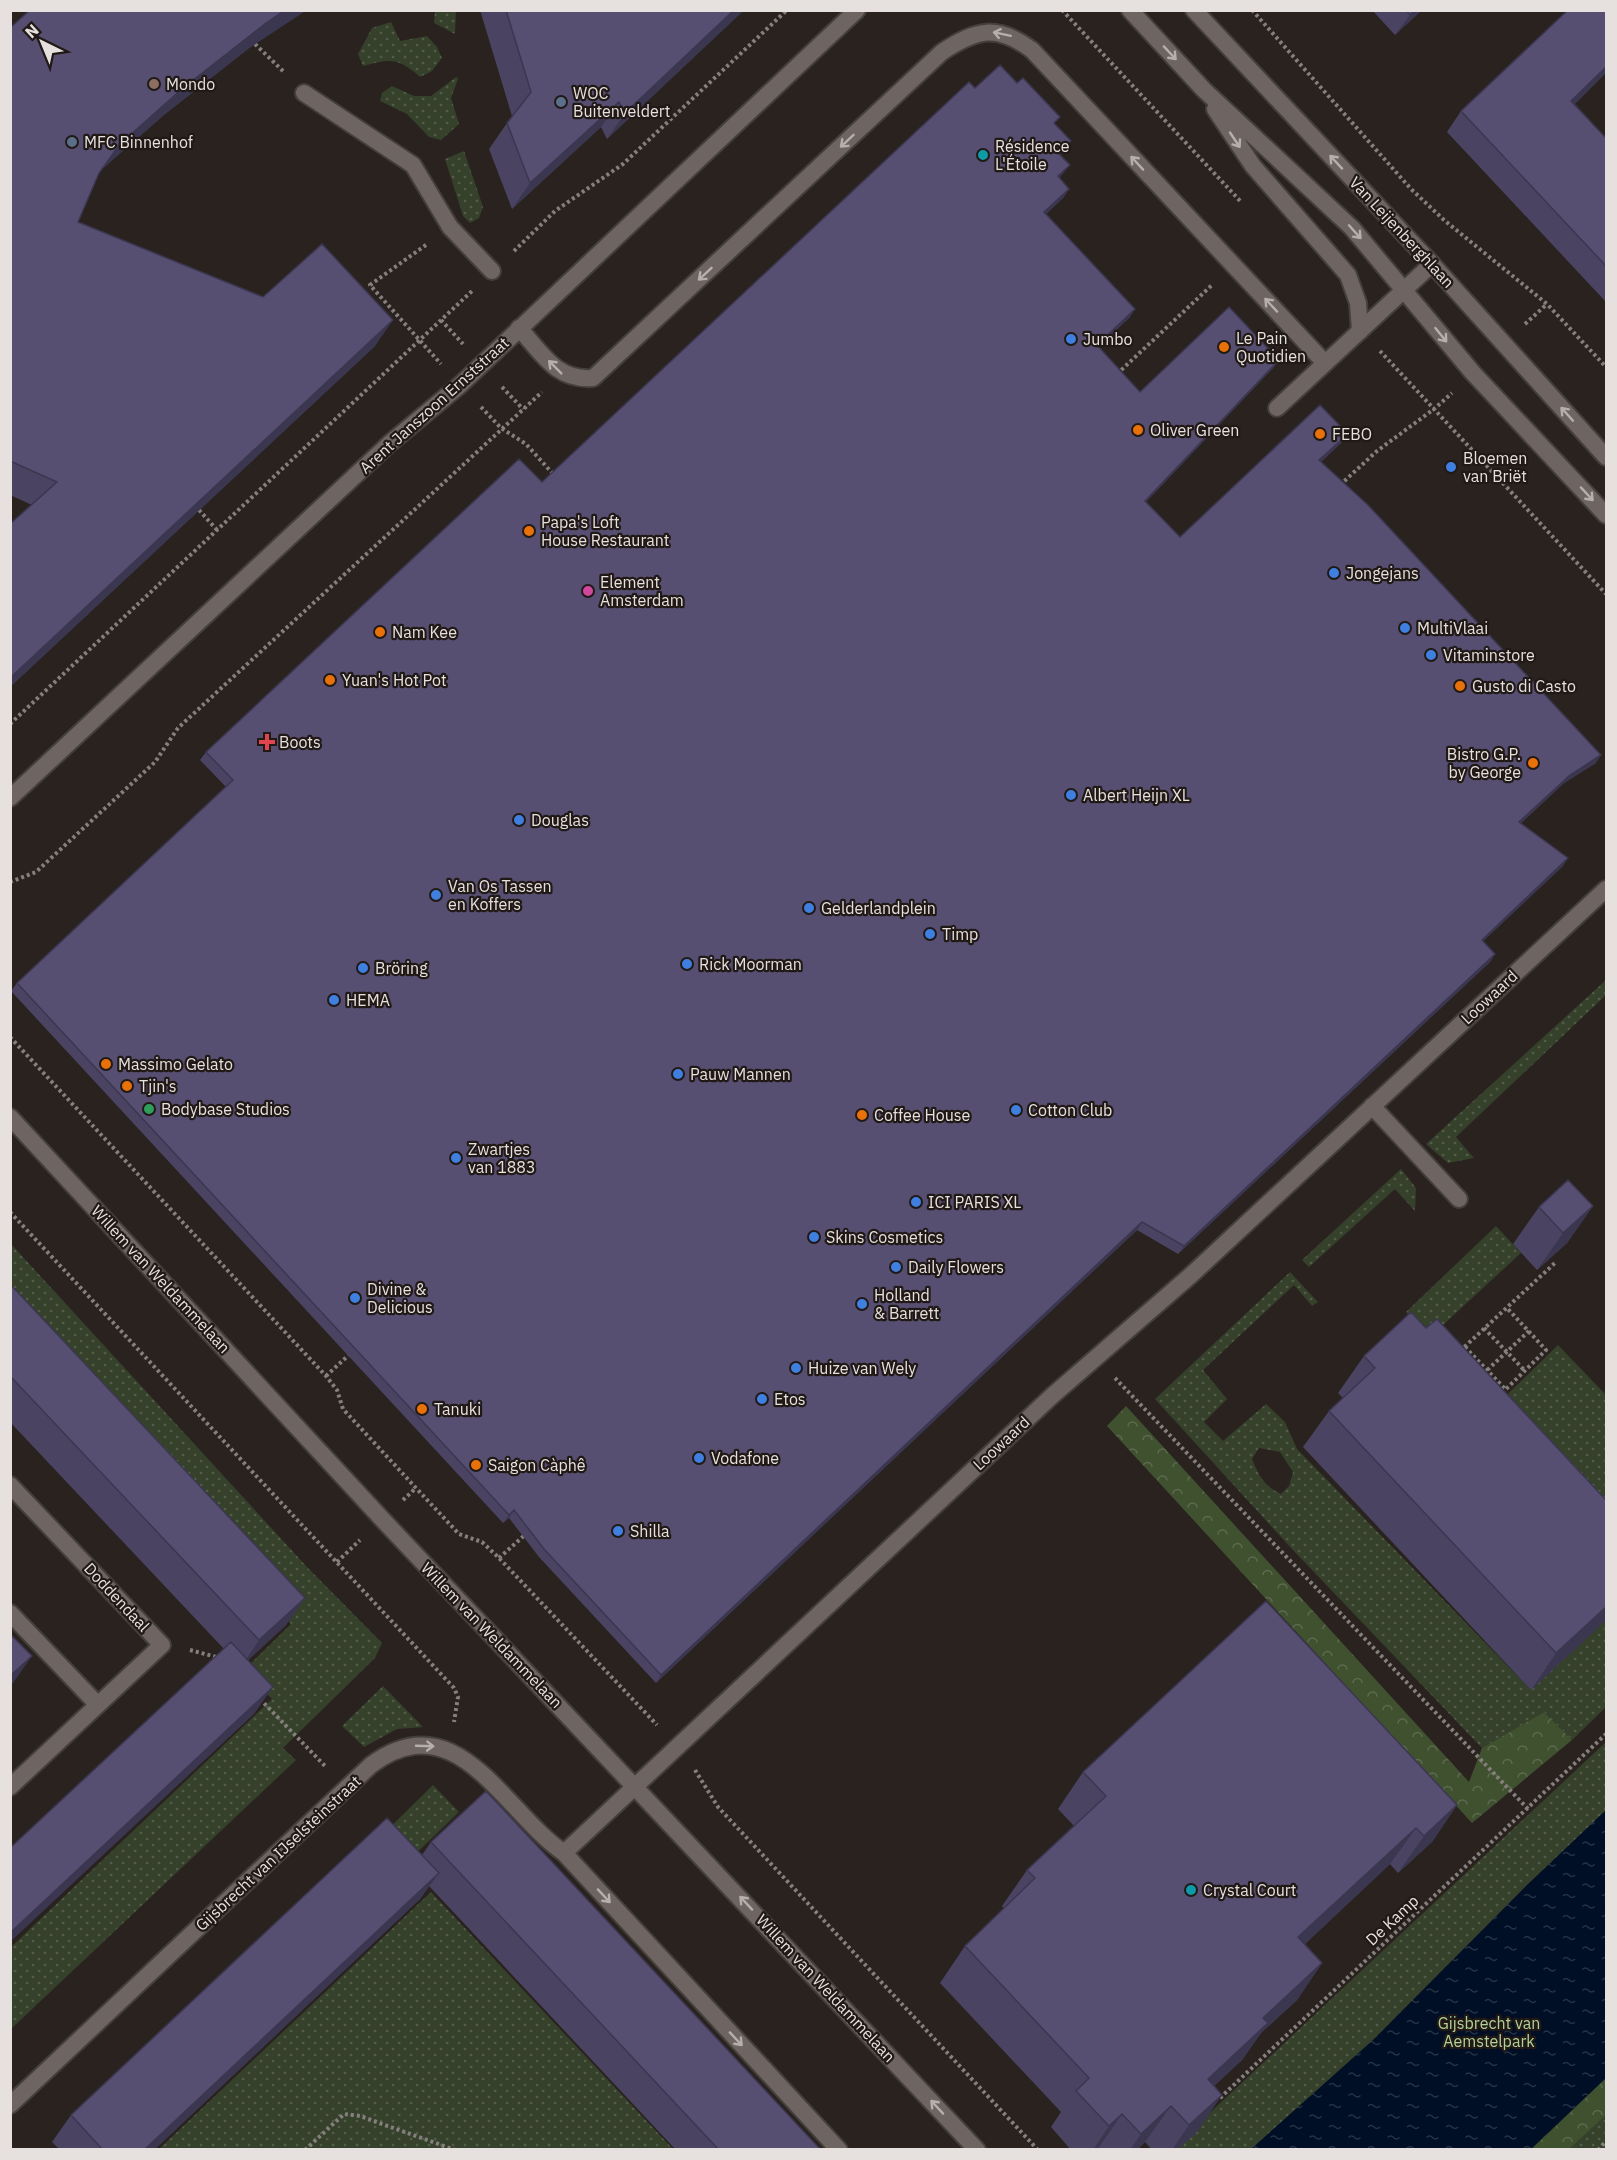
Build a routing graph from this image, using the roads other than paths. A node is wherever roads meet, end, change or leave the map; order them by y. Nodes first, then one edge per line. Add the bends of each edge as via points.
1 (857, 10) edge
2 (1130, 10) edge
3 (1194, 10) edge
4 (1204, 90) junction
5 (304, 93) road end
6 (1432, 264) junction
7 (492, 272) road end
8 (1404, 289) junction
9 (519, 328) junction
10 (1360, 331) junction
11 (1325, 363) junction
12 (1278, 408) dead end
13 (1606, 457) edge
14 (1606, 515) edge
15 (10, 798) edge
16 (1606, 889) edge
17 (1372, 1106) junction
18 (10, 1117) edge
19 (1459, 1199) dead end
20 (10, 1485) edge
21 (10, 1613) edge
22 (98, 1705) junction
23 (635, 1786) junction
24 (10, 1787) edge
25 (564, 1853) junction
26 (10, 2105) edge
27 (839, 2150) edge
28 (977, 2150) edge

1 - 9 street, Arent Janszoon Ernststraat
2 -> 4 street, Van Leijenberghlaan
6 -> 3 street, Van Leijenberghlaan
4 -> 8 street, Van Leijenberghlaan via 1352,228
4 -> 10 street, Van Leijenberghlaan via 1253,166 1348,275 1358,303
5 - 7 street via 413,165 450,227
6 - 8 street
13 -> 6 street, Van Leijenberghlaan
8 - 10 street
8 -> 14 street, Van Leijenberghlaan via 1473,373
11 -> 9 street via 1032,50 1014,36 994,32 976,34 942,52 593,378 578,380 561,374
9 - 15 street, Arent Janszoon Ernststraat
10 - 11 street
11 - 12 street
16 - 17 street, Loowaard
17 - 19 street
17 - 23 street, Loowaard via 1190,1276 1095,1357
18 - 23 street, Willem van Weldammelaan
20 - 22 street, Doddendaal via 162,1645
21 - 22 street
22 - 24 street, Doddendaal
23 - 25 street, Loowaard
28 -> 23 street, Willem van Weldammelaan
26 -> 25 street, Gijsbrecht van IJselsteinstraat via 371,1765 394,1751 417,1745 447,1748 474,1765 547,1841
25 -> 27 street

